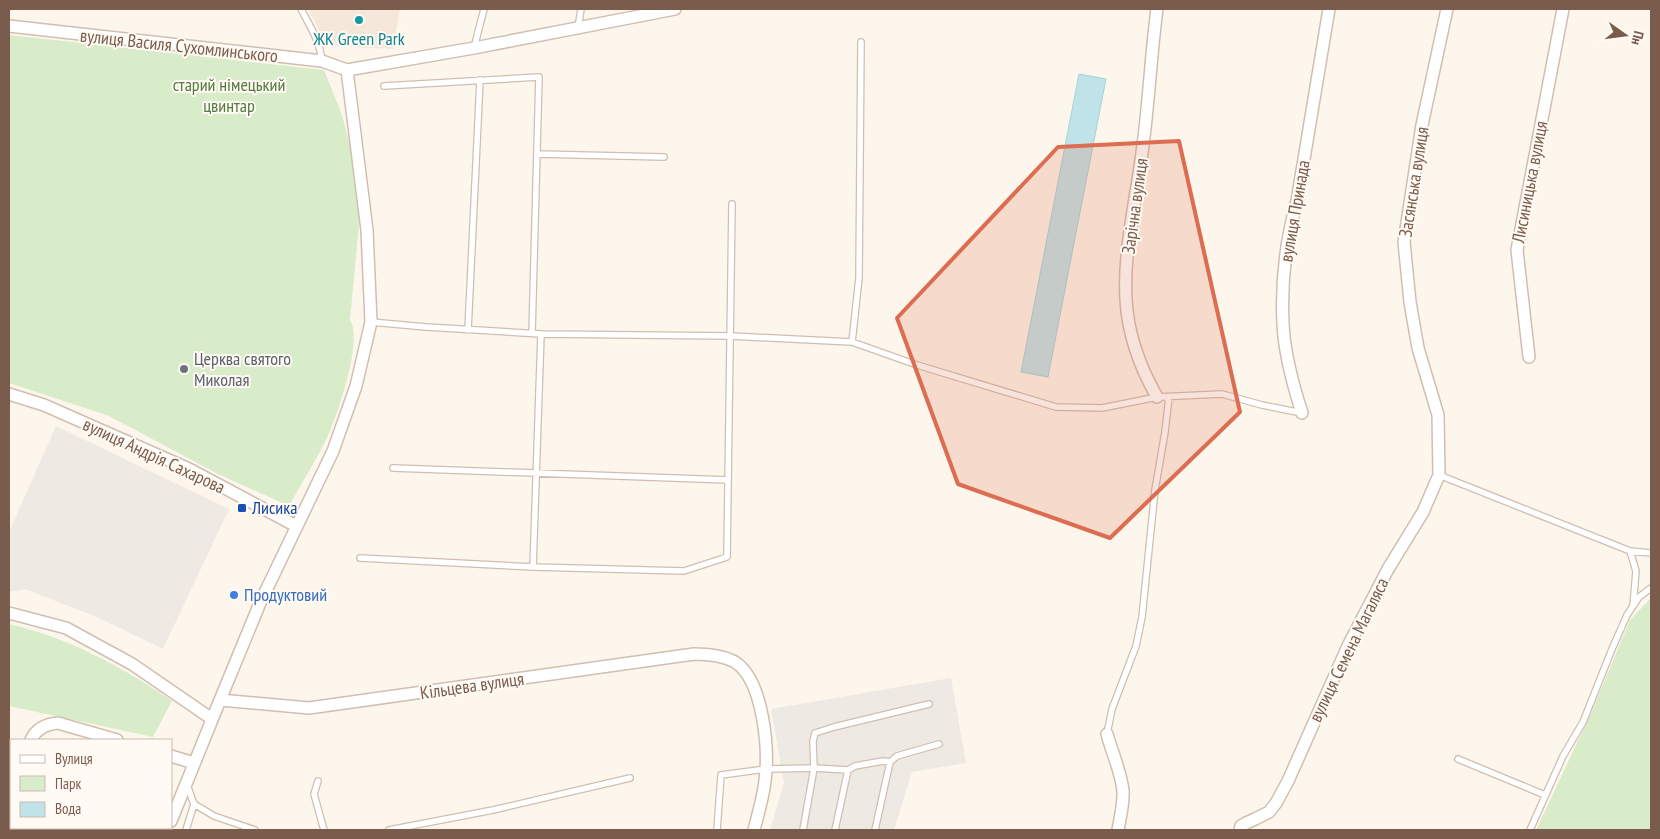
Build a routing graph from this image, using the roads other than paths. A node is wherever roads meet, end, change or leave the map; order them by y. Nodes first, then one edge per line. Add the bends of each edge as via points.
1 (301, 9) edge
2 (484, 9) edge
3 (581, 9) edge
4 (675, 9) edge
5 (1157, 9) edge
6 (1329, 9) edge
7 (1448, 9) edge
8 (1563, 9) edge
9 (9, 26) edge
10 (578, 28) junction
11 (860, 42) dead end
12 (474, 48) junction
13 (322, 61) junction
14 (347, 70) junction
15 (480, 80) junction
16 (384, 86) dead end
17 (537, 154) junction
18 (664, 157) dead end
19 (732, 204) dead end
20 (371, 322) junction
21 (468, 330) junction
22 (532, 333) junction
23 (541, 334) junction
24 (731, 336) junction
25 (852, 342) junction
26 (1529, 357) dead end
27 (9, 394) edge
28 (1163, 397) junction
29 (1302, 413) joint
30 (394, 468) dead end
31 (536, 473) junction
32 (1439, 475) junction
33 (728, 480) junction
34 (296, 526) junction
35 (1630, 551) junction
36 (1651, 552) edge
37 (360, 558) dead end
38 (533, 567) junction
39 (1651, 588) edge
40 (1633, 606) junction
41 (9, 612) edge
42 (220, 700) junction
43 (929, 704) dead end
44 (212, 719) junction
45 (1108, 734) joint
46 (32, 739) edge
47 (114, 739) edge
48 (939, 744) dead end
49 (172, 756) edge
50 (1458, 759) dead end
51 (890, 762) junction
52 (194, 763) junction
53 (814, 768) junction
54 (766, 769) junction
55 (848, 770) junction
56 (630, 778) dead end
57 (318, 781) dead end
58 (186, 783) junction
59 (1545, 795) junction
60 (194, 804) junction
61 (172, 818) edge
62 (186, 830) edge
63 (256, 830) edge
64 (324, 830) edge
65 (389, 830) edge
66 (717, 830) edge
67 (754, 830) edge
68 (803, 830) edge
69 (834, 830) edge
70 (876, 830) edge
71 (1118, 830) edge
72 (1240, 830) edge
73 (1530, 830) edge

1 - 13 lane via 318,42
2 - 12 lane
3 - 10 lane
4 - 10 street
5 - 28 street, Зарічна вулиця via 1144,145 1126,267 1126,302 1142,368
6 - 29 street, вулиця Принада via 1291,225 1283,294 1286,347
7 - 32 street, Засянська вулиця via 1422,125 1404,242 1418,348 1438,416
8 - 26 street, Лисиницька вулиця via 1517,250
9 - 13 street, вулиця Василя Сухомлинського
10 - 12 street
11 - 25 lane via 858,278
12 - 14 street
13 - 14 street, вулиця Василя Сухомлинського
14 - 20 street via 367,230
15 - 16 lane
15 - 17 lane via 539,77
15 - 21 lane
17 - 18 lane
17 - 22 lane
19 - 24 lane
20 - 21 lane
20 - 34 street via 356,386 333,451
21 - 22 lane
22 - 23 lane
23 - 24 lane
23 - 31 lane
24 - 25 lane
24 - 33 lane
25 - 28 lane via 1056,407 1102,408
27 - 34 street, вулиця Андрія Сахарова via 44,405 189,469
28 - 29 lane via 1222,394
28 - 45 lane via 1165,432 1155,490 1142,617 1136,646 1112,709
30 - 31 lane
31 - 33 lane
31 - 38 lane
32 - 35 lane
32 - 72 street, вулиця Семена Магаляса via 1423,512 1388,569 1348,646 1276,803 1269,812 1241,826
33 - 38 lane via 727,557 684,571
34 - 42 street
35 - 36 lane
35 - 40 lane via 1636,571
37 - 38 lane
39 - 40 lane
40 - 59 lane via 1583,722
41 - 44 street via 66,628 132,664
42 - 44 street
42 - 54 street, Кільцева вулиця via 309,708 710,654 735,663 751,680 763,726
43 - 53 lane via 815,733
44 - 52 street
45 - 71 street via 1123,792
46 - 47 street via 48,724 58,723
48 - 51 lane via 897,756
49 - 52 street
50 - 59 lane
51 - 55 lane via 855,766
51 - 70 lane
52 - 58 street
53 - 54 lane
53 - 55 lane
53 - 68 lane
54 - 66 lane via 721,775
54 - 67 street, Кільцева вулиця
55 - 69 lane
56 - 65 lane
57 - 64 lane via 314,794
58 - 60 lane
58 - 61 street
59 - 73 lane
60 - 62 lane
60 - 63 lane via 214,816

